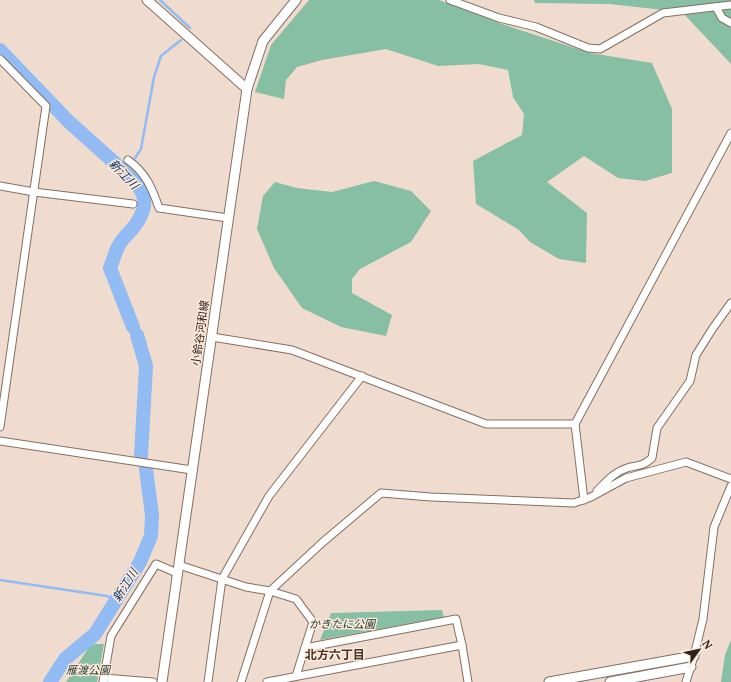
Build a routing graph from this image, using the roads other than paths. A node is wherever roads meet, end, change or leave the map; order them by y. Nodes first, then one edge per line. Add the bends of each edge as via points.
1 (147, 0) edge
2 (296, 0) edge
3 (450, 0) edge
4 (731, 5) edge
5 (716, 8) junction
6 (731, 23) edge
7 (0, 59) edge
8 (247, 89) junction
9 (731, 133) edge
10 (128, 160) dead end
11 (0, 186) edge
12 (34, 192) junction
13 (133, 204) dead end
14 (228, 218) junction
15 (731, 303) edge
16 (212, 337) junction
17 (362, 376) junction
18 (575, 424) junction
19 (0, 427) edge
20 (0, 441) edge
21 (192, 470) junction
22 (731, 480) edge
23 (731, 486) edge
24 (591, 497) junction
25 (584, 500) junction
26 (178, 569) junction
27 (222, 579) junction
28 (270, 592) junction
29 (462, 645) junction
30 (305, 648) junction
31 (694, 656) junction
32 (691, 667) junction
33 (296, 676) junction
34 (103, 680) edge
35 (153, 682) edge
36 (162, 682) edge
37 (208, 682) edge
38 (241, 682) edge
39 (267, 682) edge
40 (468, 682) edge
41 (549, 682) edge
42 (610, 682) edge
43 (686, 682) edge

1 - 8 main road
2 - 8 main road, 小鈴谷河和線 via 264,41
3 - 5 street via 499,18 536,27 588,48 600,49 663,12
4 - 5 street
5 - 6 street via 722,18
7 - 12 street via 46,106
8 - 14 main road, 小鈴谷河和線
9 - 18 street
10 - 14 street via 137,166 151,186 159,208
11 - 12 street
12 - 13 street
12 - 19 street
14 - 16 main road, 小鈴谷河和線
15 - 24 street via 696,355 690,381 657,428 652,458 644,465 627,468 612,475
16 - 17 street via 292,350
16 - 21 main road, 小鈴谷河和線
17 - 18 street via 486,424
17 - 27 street via 269,496
18 - 25 street
20 - 21 street
21 - 26 main road, 小鈴谷河和線
22 - 24 street via 686,462 626,478
23 - 31 street via 714,527 703,619
24 - 25 street
25 - 28 street via 574,503 380,493
26 - 27 street
26 - 34 street via 156,564 111,636
26 - 36 main road, 小鈴谷河和線
27 - 28 street
27 - 37 street
28 - 30 street via 296,599 313,622
28 - 38 street
29 - 30 street via 456,619
29 - 33 street
29 - 40 street
30 - 33 street
31 - 32 street
31 - 41 main road
32 - 42 main road
32 - 43 street
33 - 39 street
34 - 35 street

